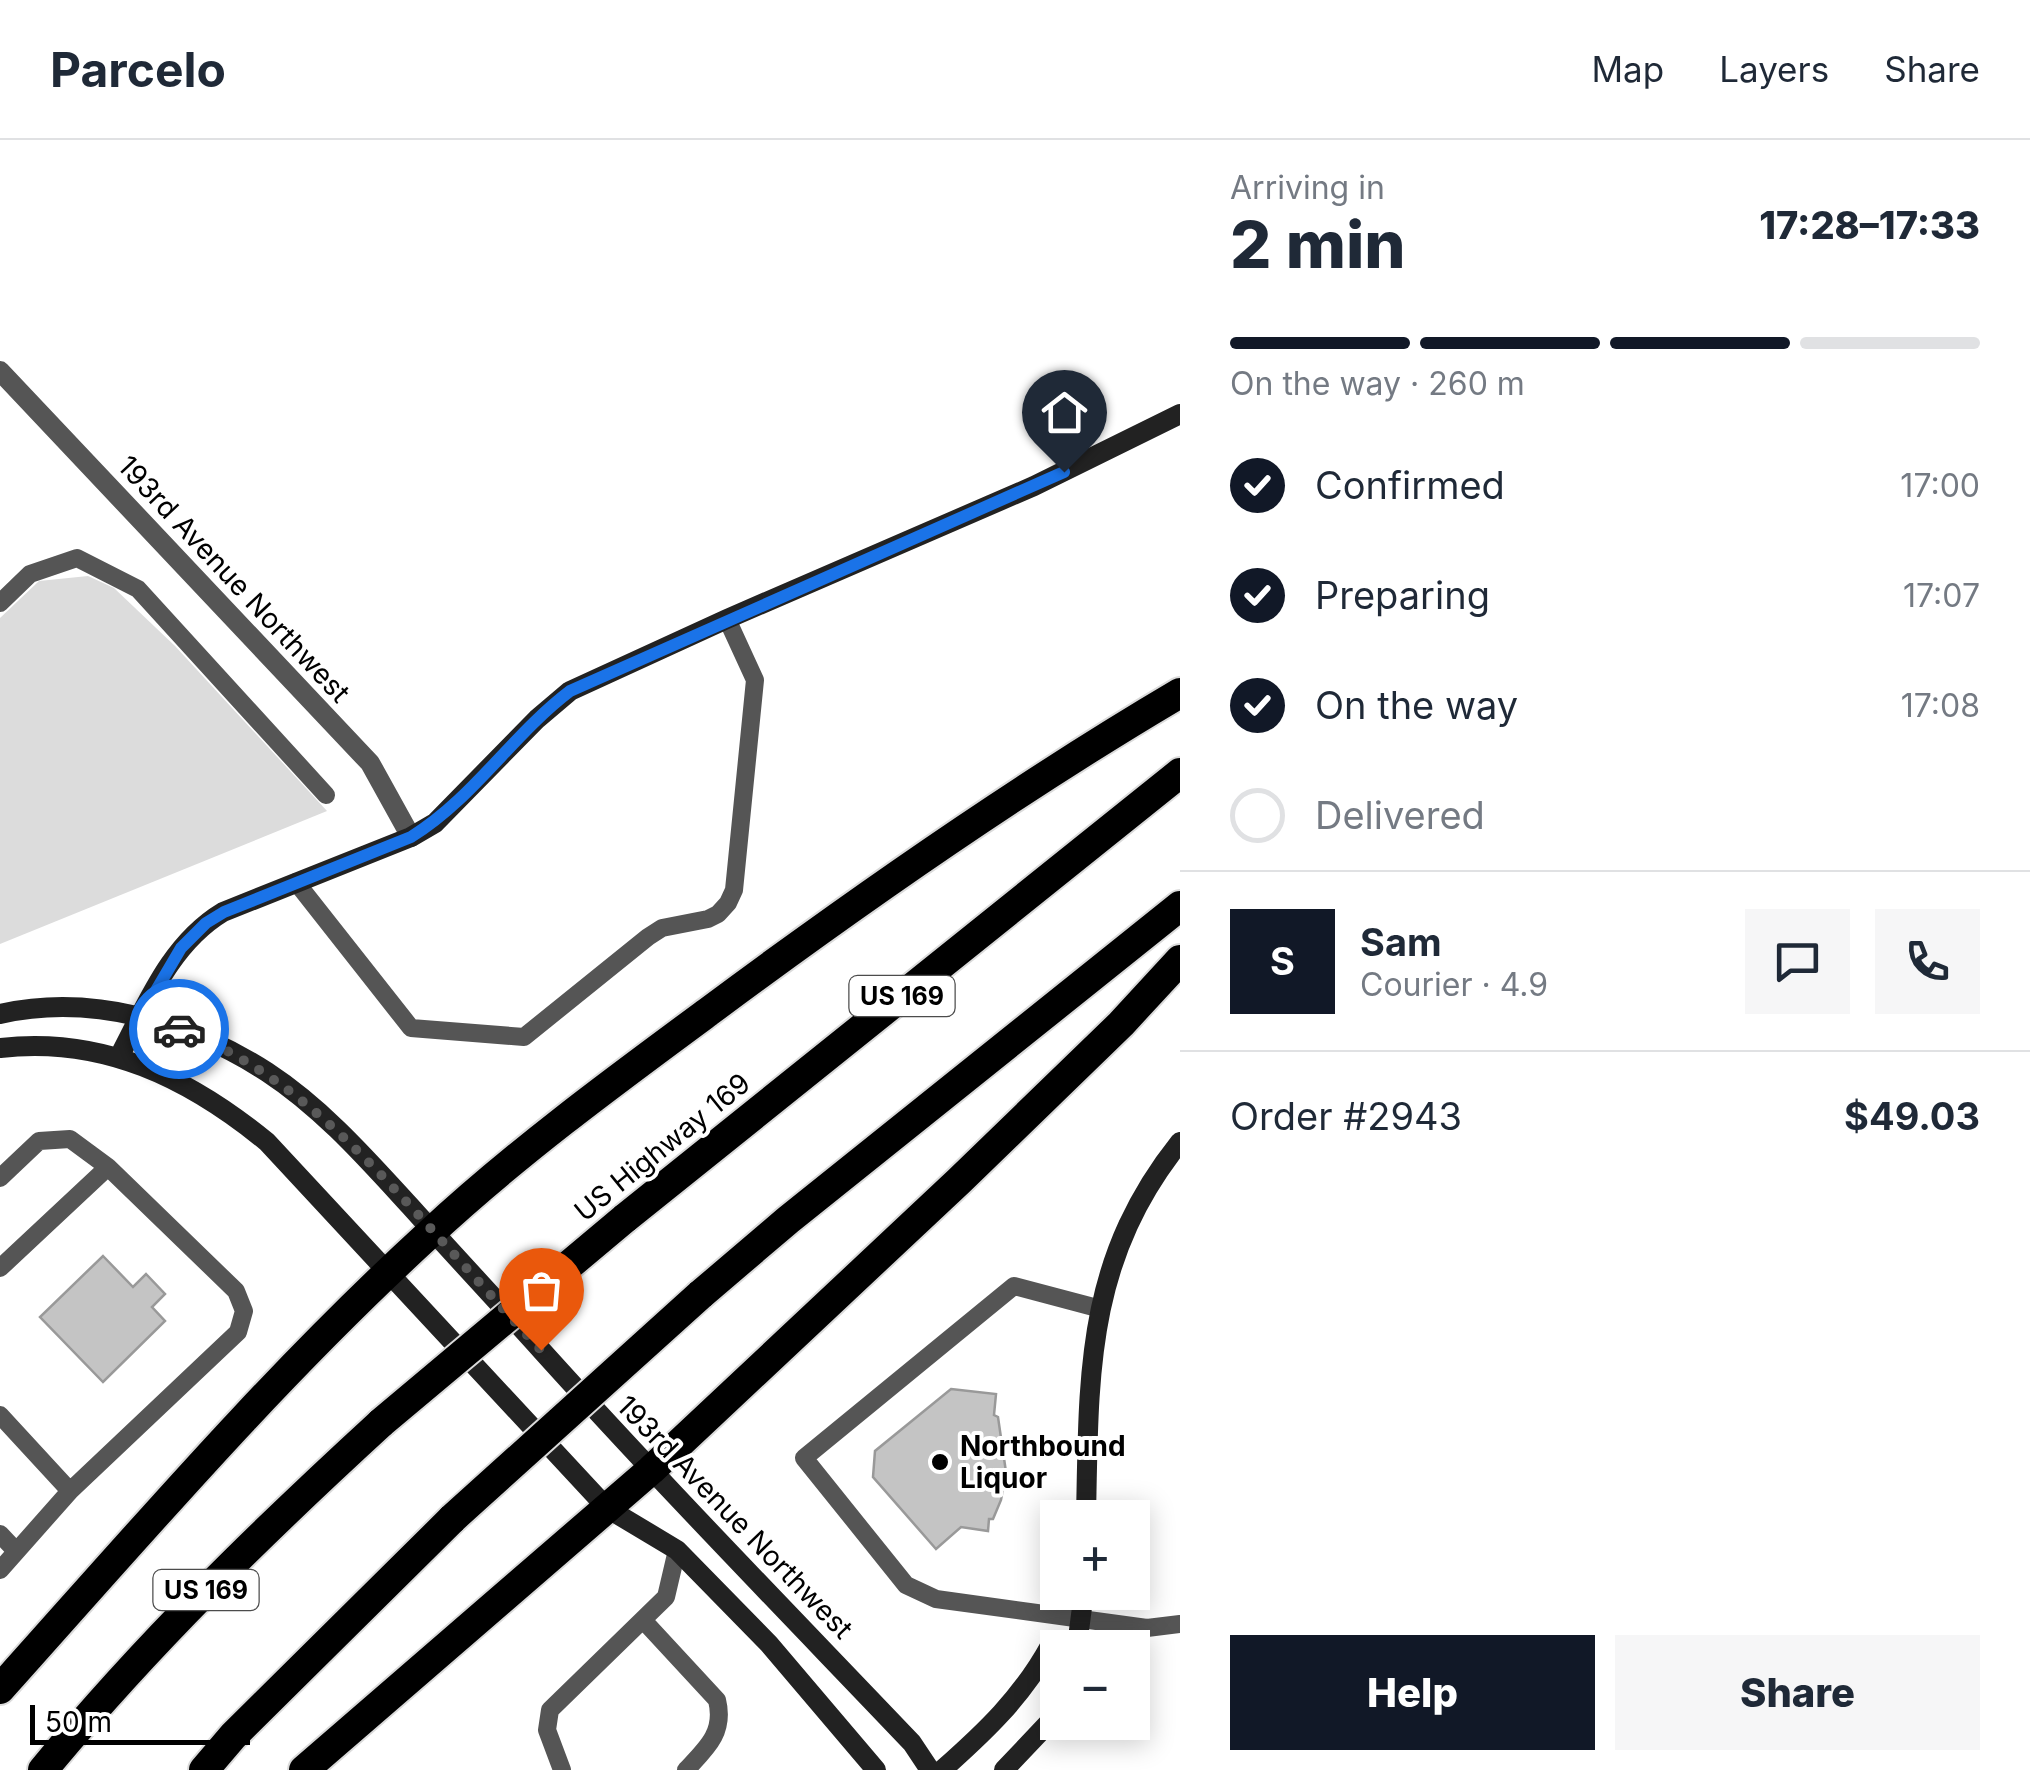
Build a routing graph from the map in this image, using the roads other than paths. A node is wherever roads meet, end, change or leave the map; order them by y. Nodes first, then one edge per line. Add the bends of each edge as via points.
1 (0, 371) edge
2 (1180, 414) edge
3 (0, 603) edge
4 (727, 619) junction
5 (1180, 693) edge
6 (1180, 773) edge
7 (326, 795) dead end
8 (411, 837) junction
9 (296, 882) junction
10 (1180, 906) edge
11 (1180, 960) edge
12 (1, 1011) edge
13 (141, 1016) junction
14 (0, 1048) edge
15 (119, 1056) junction
16 (1180, 1142) edge
17 (108, 1167) junction
18 (0, 1178) edge
19 (432, 1231) junction
20 (0, 1268) edge
21 (388, 1272) junction
22 (1100, 1309) junction
23 (0, 1416) edge
24 (651, 1470) junction
25 (70, 1491) junction
26 (1086, 1500) edge
27 (606, 1508) junction
28 (0, 1534) edge
29 (677, 1550) junction
30 (16, 1551) junction
31 (0, 1570) edge
32 (643, 1620) junction
33 (1180, 1624) edge
34 (1061, 1630) edge
35 (1128, 1630) edge
36 (1040, 1664) edge
37 (0, 1689) edge
38 (1040, 1732) edge
39 (42, 1770) edge
40 (204, 1770) edge
41 (304, 1770) edge
42 (562, 1770) edge
43 (686, 1770) edge
44 (876, 1770) edge
45 (930, 1770) edge
46 (942, 1770) edge
47 (1004, 1770) edge

1 - 8 street, 193rd Avenue Northwest via 370,763
2 - 4 street via 1034,486
3 - 7 lane via 30,574 77,558 138,589
4 - 8 street via 570,691 452,807
4 - 9 lane via 755,680 728,903 708,919 662,928 524,1038 411,1028
5 - 19 highway via 816,932 602,1090
6 - 39 highway, US Highway 169 / US 169, bridge via 624,1218 382,1422 229,1566
8 - 9 street
9 - 13 street via 224,912 193,934
10 - 40 highway, bridge via 700,1295 453,1518
11 - 24 highway via 959,1182
12 - 13 street, 193rd Avenue Northwest
13 - 15 street
13 - 19 street, 193rd Avenue Northwest via 205,1038 269,1073 337,1128
14 - 15 street via 66,1046
15 - 21 street via 202,1093 238,1118
16 - 22 street via 1125,1230
17 - 18 lane via 70,1139 39,1141
17 - 20 lane
17 - 25 lane via 236,1292 244,1311 238,1332
19 - 21 highway
19 - 24 street, 193rd Avenue Northwest
21 - 27 street
21 - 37 highway via 219,1444
22 - 26 street via 1088,1383
22 - 34 lane via 1014,1286 804,1458 906,1585 936,1599
23 - 25 lane
24 - 27 highway
24 - 45 street, 193rd Avenue Northwest via 912,1743
25 - 30 lane
27 - 29 street
27 - 41 highway
28 - 30 lane
29 - 32 lane via 666,1597
29 - 44 street via 769,1644
30 - 31 lane
32 - 42 lane via 550,1710 547,1730
32 - 43 lane via 717,1700 718,1731
33 - 35 lane
36 - 46 street via 984,1734
38 - 47 street

